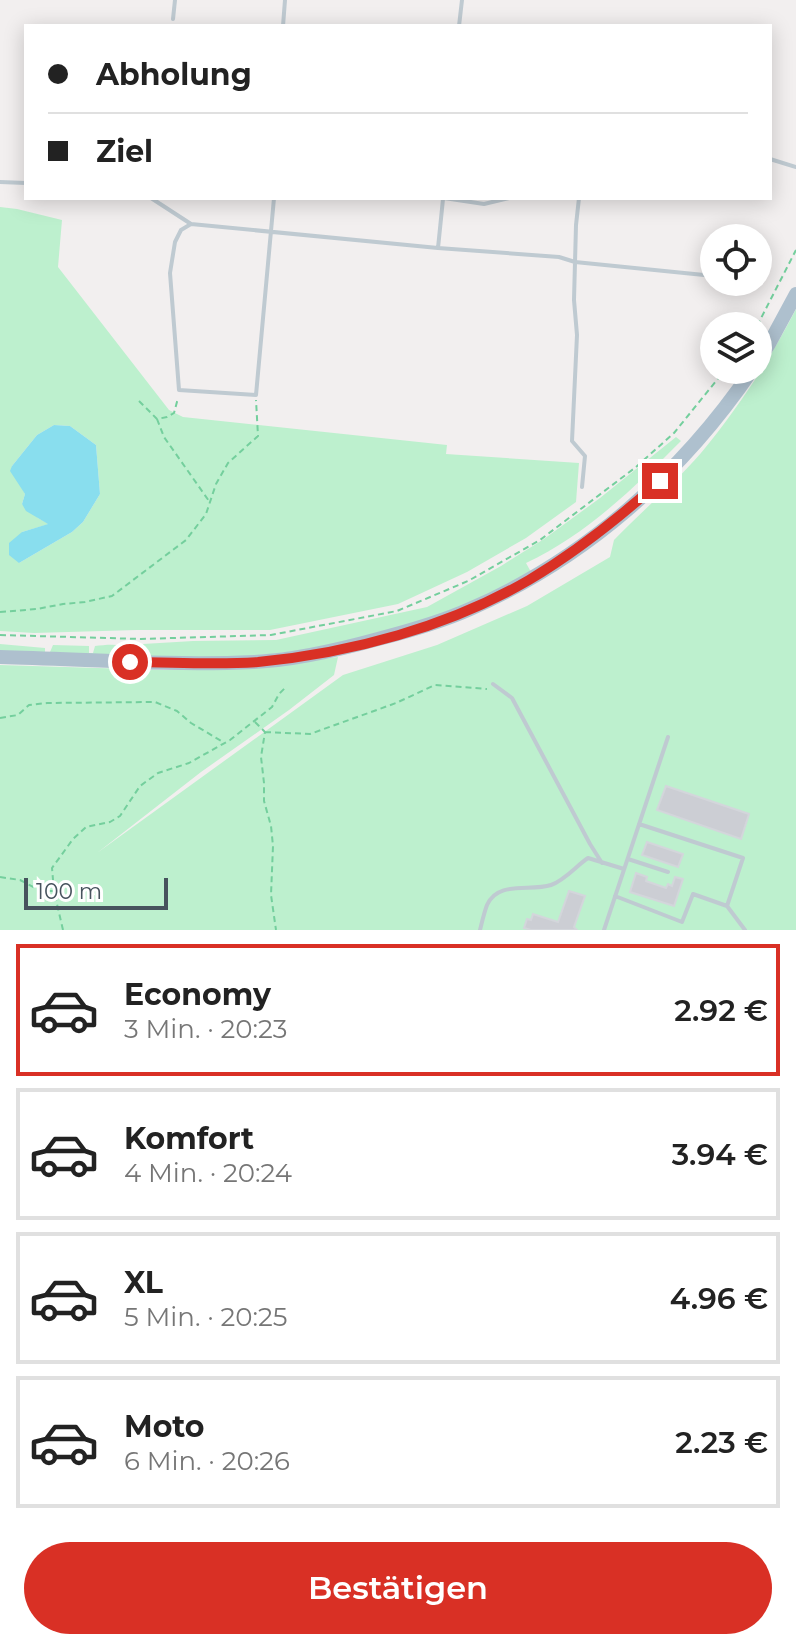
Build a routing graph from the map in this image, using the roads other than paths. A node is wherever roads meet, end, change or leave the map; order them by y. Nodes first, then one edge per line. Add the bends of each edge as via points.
1 (175, 0) edge
2 (285, 0) edge
3 (462, 0) edge
4 (173, 19) dead end
5 (283, 24) edge
6 (459, 24) edge
7 (772, 160) edge
8 (796, 167) edge
9 (0, 182) edge
10 (24, 183) edge
11 (154, 200) edge
12 (274, 200) edge
13 (444, 200) edge
14 (457, 200) edge
15 (501, 200) edge
16 (579, 200) edge
17 (191, 224) junction
18 (272, 233) junction
19 (438, 248) junction
20 (575, 262) junction
21 (700, 275) edge
22 (796, 294) edge
23 (772, 338) edge
24 (742, 384) edge
25 (582, 487) dead end
26 (0, 657) edge
27 (495, 685) road end
28 (668, 737) dead end
29 (639, 824) junction
30 (628, 859) junction
31 (602, 863) junction
32 (624, 869) junction
33 (668, 872) dead end
34 (615, 896) junction
35 (727, 906) junction
36 (480, 930) edge
37 (604, 930) edge
38 (745, 930) edge

1 - 4 lane
2 - 5 lane
3 - 6 lane
7 - 8 lane
9 - 10 lane
11 - 17 lane
12 - 18 lane
13 - 19 lane
14 - 15 lane
16 - 20 lane
17 - 18 lane
17 - 18 lane via 175,242 170,273 179,390 256,395
18 - 19 lane
19 - 20 lane
20 - 21 lane
20 - 25 lane via 572,441 585,456
22 - 23 main road
24 - 26 main road via 713,424 628,510 528,580 469,610 335,651 256,662
27 - 31 lane via 512,698
28 - 29 lane
29 - 30 lane
29 - 35 lane via 743,858
30 - 32 lane
30 - 33 lane
31 - 32 lane
31 - 36 lane via 588,858 554,884 496,892
32 - 34 lane
34 - 35 lane via 682,922 693,894
34 - 37 lane
35 - 38 lane

